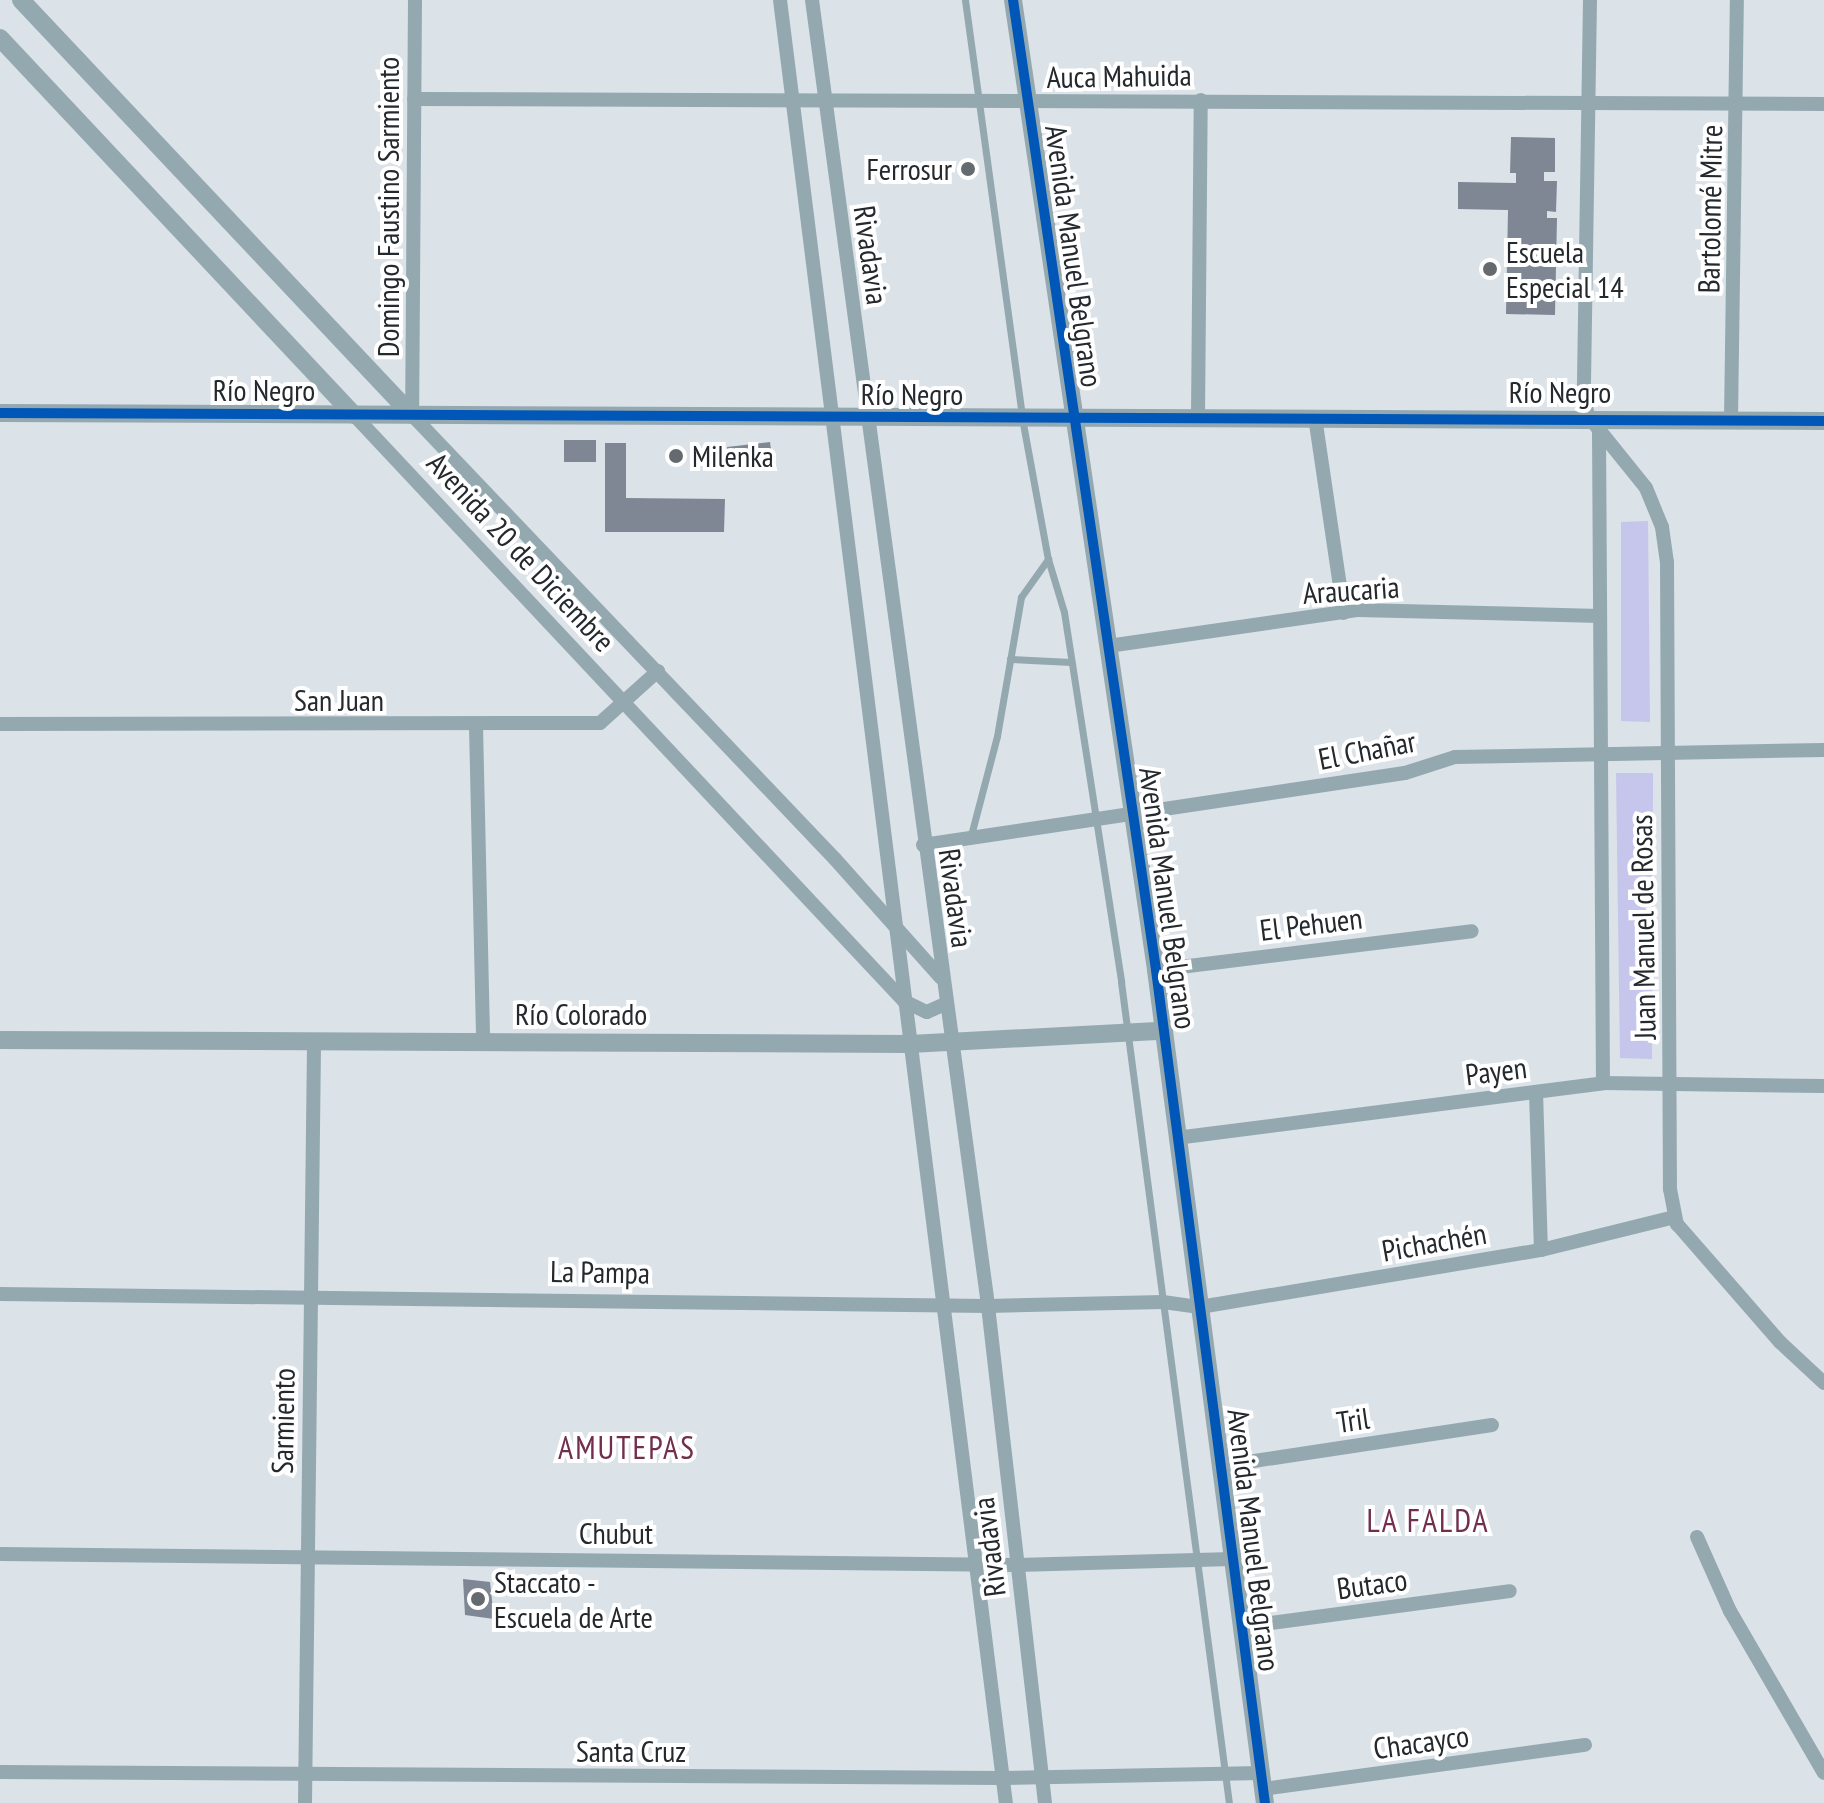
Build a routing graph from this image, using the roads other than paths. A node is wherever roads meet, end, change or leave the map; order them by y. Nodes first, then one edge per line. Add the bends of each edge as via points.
1 (21, 0) edge
2 (415, 0) edge
3 (780, 0) edge
4 (812, 0) edge
5 (965, 0) edge
6 (1013, 0) edge
7 (1590, 0) edge
8 (1737, 0) edge
9 (0, 38) edge
10 (414, 99) junction
11 (1201, 100) junction
12 (794, 103) junction
13 (823, 103) junction
14 (1027, 103) junction
15 (978, 104) junction
16 (1824, 104) edge
17 (1590, 105) junction
18 (1738, 105) junction
19 (0, 413) edge
20 (354, 415) junction
21 (412, 415) junction
22 (1198, 416) junction
23 (1588, 416) junction
24 (832, 417) junction
25 (1315, 417) junction
26 (869, 418) junction
27 (1022, 418) junction
28 (1074, 419) junction
29 (1731, 420) junction
30 (1824, 421) edge
31 (1599, 432) junction
32 (1048, 559) junction
33 (1344, 613) junction
34 (1600, 616) junction
35 (1108, 646) junction
36 (1010, 659) junction
37 (1071, 662) junction
38 (658, 671) junction
39 (625, 704) junction
40 (0, 724) edge
41 (476, 726) junction
42 (1667, 750) junction
43 (1824, 750) edge
44 (1603, 751) junction
45 (1133, 816) junction
46 (1096, 821) junction
47 (970, 839) junction
48 (923, 845) junction
49 (894, 930) junction
50 (1472, 931) dead end
51 (1156, 970) junction
52 (941, 979) junction
53 (904, 1001) junction
54 (945, 1004) junction
55 (1127, 1031) junction
56 (1162, 1031) junction
57 (0, 1040) edge
58 (314, 1040) junction
59 (483, 1042) junction
60 (950, 1042) junction
61 (910, 1044) junction
62 (1671, 1082) junction
63 (1603, 1083) junction
64 (1824, 1086) edge
65 (1536, 1092) junction
66 (1176, 1138) junction
67 (1674, 1217) junction
68 (1541, 1250) junction
69 (0, 1294) edge
70 (312, 1294) junction
71 (1163, 1302) junction
72 (944, 1304) junction
73 (988, 1306) junction
74 (1200, 1307) junction
75 (1824, 1383) edge
76 (1492, 1425) dead end
77 (1221, 1466) junction
78 (1697, 1537) dead end
79 (0, 1554) edge
80 (306, 1557) junction
81 (1232, 1559) junction
82 (1198, 1562) junction
83 (976, 1563) junction
84 (1017, 1565) junction
85 (1510, 1591) dead end
86 (1241, 1627) junction
87 (1585, 1745) dead end
88 (0, 1772) edge
89 (1824, 1773) edge
90 (1225, 1774) junction
91 (304, 1777) junction
92 (1043, 1777) junction
93 (1002, 1778) junction
94 (1263, 1789) edge
95 (305, 1803) edge
96 (1006, 1803) edge
97 (1045, 1803) edge
98 (1229, 1803) edge

1 - 21 street, Avenida 20 de Diciembre
2 - 10 street, Domingo Faustino Sarmiento
3 - 12 street, Rivadavia
4 - 13 street, Rivadavia
5 - 15 lane
6 - 14 street, Avenida Manuel Belgrano
7 - 17 street
8 - 18 street, Bartolomé Mitre
9 - 20 street, Avenida 20 de Diciembre
10 - 12 street, Auca Mahuida
10 - 21 street, Domingo Faustino Sarmiento
11 - 14 street, Auca Mahuida
11 - 17 street, Auca Mahuida
11 - 22 street
12 - 13 street, Auca Mahuida
12 - 24 street, Rivadavia
13 - 15 street, Auca Mahuida
13 - 26 street, Rivadavia
14 - 15 street, Auca Mahuida
14 - 28 street, Avenida Manuel Belgrano
15 - 27 lane
16 - 18 street, Auca Mahuida
17 - 18 street, Auca Mahuida
17 - 23 street
18 - 29 street, Bartolomé Mitre
19 - 20 street, Río Negro
20 - 21 street, Río Negro
20 - 39 street, Avenida 20 de Diciembre
21 - 24 street, Río Negro
21 - 38 street, Avenida 20 de Diciembre
22 - 25 street, Río Negro
22 - 28 street, Río Negro
23 - 25 street, Río Negro
23 - 29 street, Río Negro
23 - 31 street, Juan Manuel de Rosas
24 - 26 street, Río Negro
24 - 49 street, Rivadavia
25 - 33 street
26 - 27 street, Río Negro
26 - 48 street, Rivadavia
27 - 28 street, Río Negro
27 - 32 lane
28 - 35 street, Avenida Manuel Belgrano
29 - 30 street, Río Negro
31 - 34 street, Juan Manuel de Rosas
31 - 42 street, Juan Manuel de Rosas via 1646,488 1662,527 1667,562
32 - 36 lane via 1021,597
32 - 37 lane
33 - 34 street, Araucaria
33 - 35 street, Araucaria
34 - 44 street, Juan Manuel de Rosas
35 - 45 street, Avenida Manuel Belgrano
36 - 37 lane
36 - 47 lane
37 - 46 lane
38 - 39 street, San Juan
38 - 49 street, Avenida 20 de Diciembre
39 - 41 street, San Juan via 600,723
39 - 53 street, Avenida 20 de Diciembre
40 - 41 street, San Juan
41 - 59 street
42 - 43 street, El Chañar
42 - 44 street, El Chañar
42 - 62 street, Juan Manuel de Rosas
44 - 45 street, El Chañar via 1455,757 1405,773
44 - 63 street, Juan Manuel de Rosas
45 - 46 street, El Chañar
45 - 51 street, Avenida Manuel Belgrano
46 - 47 street, El Chañar
46 - 55 lane
47 - 48 street, El Chañar
48 - 52 street, Rivadavia
49 - 52 street, Avenida 20 de Diciembre
49 - 53 street, Rivadavia
50 - 51 street, El Pehuen
51 - 56 street, Avenida Manuel Belgrano
52 - 54 street, Rivadavia
53 - 54 street via 927,1012
53 - 61 street, Rivadavia
54 - 60 street, Rivadavia
55 - 56 street, Río Colorado
55 - 60 street, Río Colorado
55 - 71 lane
56 - 66 street, Avenida Manuel Belgrano
57 - 58 street, Río Colorado
58 - 59 street, Río Colorado
58 - 70 street, Sarmiento
59 - 61 street, Río Colorado
60 - 61 street, Río Colorado
60 - 73 street, Rivadavia
61 - 72 street, Rivadavia
62 - 63 street, Payen
62 - 64 street, Payen
62 - 67 street, Juan Manuel de Rosas
63 - 65 street, Payen
65 - 66 street, Payen
65 - 68 street
66 - 74 street, Avenida Manuel Belgrano
67 - 68 street, Pichachén
67 - 75 street via 1780,1342
68 - 74 street, Pichachén
69 - 70 street, La Pampa
70 - 72 street, La Pampa
70 - 80 street, Sarmiento
71 - 73 street, La Pampa
71 - 74 street, La Pampa
71 - 82 lane
72 - 73 street, La Pampa
72 - 83 street, Rivadavia
73 - 84 street, Rivadavia
74 - 77 street, Avenida Manuel Belgrano
76 - 77 street, Tril
77 - 81 street, Avenida Manuel Belgrano
78 - 89 street via 1730,1611
79 - 80 street, Chubut
80 - 83 street, Chubut
80 - 91 street, Sarmiento
81 - 82 street, Chubut
81 - 86 street, Avenida Manuel Belgrano
82 - 84 street, Chubut
82 - 90 lane
83 - 84 street, Chubut
83 - 93 street, Rivadavia
84 - 92 street, Rivadavia
85 - 86 street, Butaco
86 - 94 street, Avenida Manuel Belgrano
87 - 94 street, Chacayco
88 - 91 street, Santa Cruz
90 - 92 street, Santa Cruz
90 - 94 street, Santa Cruz
90 - 98 lane
91 - 93 street, Santa Cruz
91 - 95 street, Sarmiento
92 - 93 street, Santa Cruz
92 - 97 street, Rivadavia
93 - 96 street, Rivadavia

